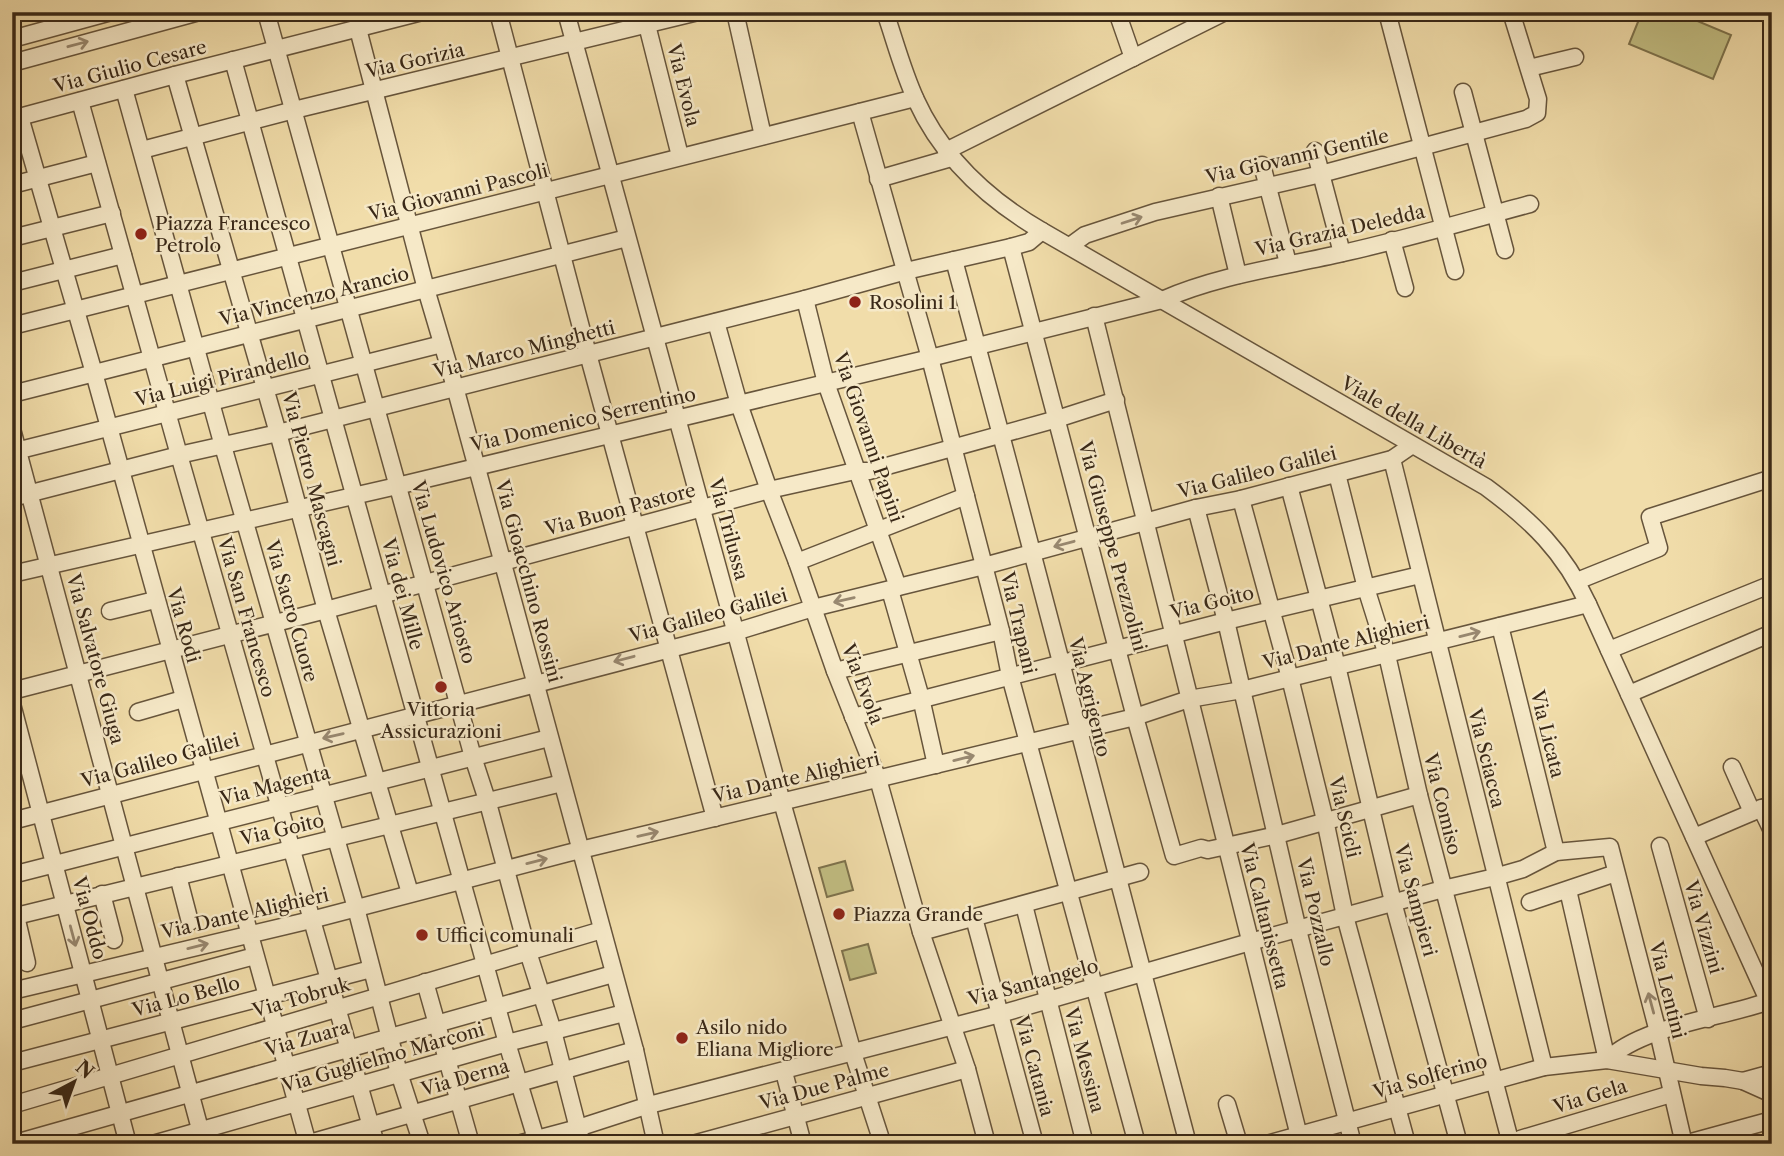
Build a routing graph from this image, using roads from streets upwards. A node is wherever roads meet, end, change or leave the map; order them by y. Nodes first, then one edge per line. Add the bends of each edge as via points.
1 (111, 12) edge
2 (198, 12) edge
3 (266, 12) edge
4 (422, 12) edge
5 (498, 12) edge
6 (566, 12) edge
7 (698, 12) edge
8 (735, 12) edge
9 (885, 12) edge
10 (1117, 12) edge
11 (1225, 12) edge
12 (1387, 12) edge
13 (1511, 12) edge
14 (647, 25) junction
15 (358, 29) junction
16 (12, 39) edge
17 (576, 41) junction
18 (277, 49) junction
19 (1575, 57) dead end
20 (1133, 58) junction
21 (511, 59) junction
22 (233, 60) junction
23 (12, 62) edge
24 (1529, 68) junction
25 (175, 75) junction
26 (124, 89) junction
27 (374, 92) junction
28 (1463, 92) dead end
29 (915, 98) junction
30 (80, 101) junction
31 (294, 110) junction
32 (860, 112) junction
33 (16, 118) edge
34 (250, 122) junction
35 (1474, 134) junction
36 (194, 136) junction
37 (763, 136) junction
38 (1423, 147) junction
39 (142, 150) junction
40 (1315, 151) dead end
41 (949, 154) junction
42 (680, 156) junction
43 (97, 163) junction
44 (1262, 165) dead end
45 (1321, 174) junction
46 (611, 175) junction
47 (37, 178) junction
48 (878, 179) junction
49 (12, 185) edge
50 (1268, 185) junction
51 (546, 191) junction
52 (1219, 195) junction
53 (1530, 204) dead end
54 (112, 213) junction
55 (1495, 214) junction
56 (410, 226) junction
57 (1444, 227) junction
58 (52, 228) junction
59 (1041, 231) junction
60 (12, 238) edge
61 (627, 238) junction
62 (1392, 240) junction
63 (331, 246) junction
64 (1070, 246) junction
65 (1011, 247) junction
66 (1505, 250) dead end
67 (1342, 253) junction
68 (123, 255) junction
69 (562, 255) junction
70 (286, 257) junction
71 (954, 260) junction
72 (1288, 263) junction
73 (63, 270) junction
74 (232, 271) junction
75 (906, 271) junction
76 (1455, 271) dead end
77 (1238, 275) junction
78 (12, 283) edge
79 (177, 285) junction
80 (1405, 288) dead end
81 (426, 289) junction
82 (135, 295) junction
83 (805, 299) junction
84 (1162, 300) junction
85 (348, 309) junction
86 (75, 311) junction
87 (1094, 316) junction
88 (304, 320) junction
89 (716, 322) junction
90 (12, 326) edge
91 (1035, 332) junction
92 (250, 334) junction
93 (653, 338) junction
94 (442, 345) junction
95 (977, 345) junction
96 (196, 347) junction
97 (588, 354) junction
98 (153, 358) junction
99 (930, 358) junction
100 (364, 364) junction
101 (94, 373) junction
102 (320, 375) junction
103 (825, 383) junction
104 (455, 387) junction
105 (266, 389) junction
106 (12, 394) edge
107 (1116, 400) junction
108 (212, 402) junction
109 (739, 404) junction
110 (376, 408) junction
111 (169, 413) junction
112 (332, 419) junction
113 (676, 419) junction
114 (1057, 419) junction
115 (108, 428) junction
116 (12, 429) edge
117 (278, 433) junction
118 (1001, 434) junction
119 (611, 435) junction
120 (223, 446) junction
121 (953, 446) junction
122 (1411, 446) junction
123 (15, 451) edge
124 (179, 456) junction
125 (1392, 459) junction
126 (476, 465) junction
127 (120, 471) junction
128 (855, 471) junction
129 (1337, 474) junction
130 (1772, 478) edge
131 (397, 486) junction
132 (1289, 486) junction
133 (769, 490) junction
134 (31, 494) junction
135 (354, 495) junction
136 (966, 496) junction
137 (12, 498) edge
138 (1241, 499) junction
139 (298, 508) junction
140 (1196, 508) junction
141 (703, 509) junction
142 (244, 521) junction
143 (1145, 522) junction
144 (635, 527) junction
145 (878, 530) junction
146 (201, 532) junction
147 (1089, 537) junction
148 (141, 545) junction
149 (1032, 552) junction
150 (502, 562) junction
151 (797, 562) junction
152 (50, 566) junction
153 (984, 566) junction
154 (12, 574) edge
155 (1420, 575) junction
156 (1577, 581) junction
157 (425, 584) junction
158 (1772, 584) edge
159 (1366, 588) junction
160 (894, 589) junction
161 (382, 593) junction
162 (155, 600) junction
163 (1318, 600) junction
164 (1588, 604) junction
165 (813, 608) junction
166 (1272, 609) junction
167 (326, 610) junction
168 (110, 611) dead end
169 (1226, 621) junction
170 (273, 624) junction
171 (1500, 626) junction
172 (1001, 631) junction
173 (735, 632) junction
174 (1772, 633) edge
175 (232, 634) junction
176 (1172, 634) junction
177 (1437, 642) junction
178 (667, 648) junction
179 (170, 650) junction
180 (1118, 650) junction
181 (1609, 650) junction
182 (908, 654) junction
183 (1387, 655) junction
184 (1060, 664) junction
185 (1337, 666) junction
186 (835, 671) junction
187 (78, 674) junction
188 (1010, 676) junction
189 (1290, 678) junction
190 (535, 682) junction
191 (1242, 690) junction
192 (12, 691) edge
193 (1629, 694) junction
194 (921, 698) junction
195 (183, 699) junction
196 (1189, 699) junction
197 (460, 703) junction
198 (12, 704) edge
199 (138, 712) dead end
200 (415, 716) junction
201 (853, 717) junction
202 (1135, 717) junction
203 (362, 730) junction
204 (1077, 731) junction
205 (549, 738) junction
206 (308, 742) junction
207 (1028, 743) junction
208 (265, 753) junction
209 (473, 757) junction
210 (936, 765) junction
211 (430, 767) junction
212 (1732, 767) dead end
213 (204, 770) junction
214 (878, 779) junction
215 (378, 780) junction
216 (562, 783) junction
217 (111, 795) junction
218 (323, 795) junction
219 (1419, 795) junction
220 (782, 802) junction
221 (488, 803) junction
222 (279, 806) junction
223 (1370, 807) junction
224 (1762, 808) edge
225 (443, 812) junction
226 (40, 814) junction
227 (715, 818) junction
228 (1325, 820) junction
229 (12, 821) edge
230 (218, 821) junction
231 (390, 827) junction
232 (1772, 831) edge
233 (1277, 835) junction
234 (1694, 837) junction
235 (336, 838) junction
236 (1225, 846) junction
237 (1660, 846) dead end
238 (125, 847) junction
239 (292, 848) junction
240 (581, 850) junction
241 (1556, 852) junction
242 (229, 863) junction
243 (54, 864) junction
244 (505, 869) junction
245 (1140, 872) dead end
246 (1616, 873) junction
247 (12, 875) edge
248 (178, 876) junction
249 (1495, 877) junction
250 (461, 880) junction
251 (1116, 880) junction
252 (135, 886) junction
253 (1443, 889) junction
254 (1568, 890) junction
255 (410, 893) junction
256 (102, 894) junction
257 (1068, 894) junction
258 (1393, 902) junction
259 (1530, 902) dead end
260 (65, 904) junction
261 (1024, 905) junction
262 (356, 908) junction
263 (14, 916) edge
264 (1345, 916) junction
265 (974, 918) junction
266 (311, 920) junction
267 (190, 922) dead end
268 (602, 930) junction
269 (1298, 930) junction
270 (921, 932) junction
271 (249, 934) junction
272 (114, 940) dead end
273 (1250, 942) junction
274 (528, 952) junction
275 (154, 957) junction
276 (256, 957) junction
277 (27, 963) dead end
278 (485, 965) junction
279 (371, 969) junction
280 (1142, 972) junction
281 (83, 974) junction
282 (614, 974) junction
283 (330, 980) junction
284 (160, 982) junction
285 (425, 982) junction
286 (1093, 988) junction
287 (12, 990) edge
288 (540, 993) junction
289 (267, 996) junction
290 (379, 996) junction
291 (90, 1000) junction
292 (1047, 1000) junction
293 (1771, 1003) edge
294 (498, 1005) junction
295 (338, 1008) junction
296 (624, 1013) junction
297 (1000, 1014) junction
298 (1708, 1019) junction
299 (12, 1021) edge
300 (171, 1021) junction
301 (437, 1022) junction
302 (953, 1026) junction
303 (275, 1027) junction
304 (553, 1031) junction
305 (1658, 1032) junction
306 (391, 1035) junction
307 (101, 1040) junction
308 (507, 1043) junction
309 (348, 1048) junction
310 (635, 1050) junction
311 (853, 1053) junction
312 (180, 1055) junction
313 (447, 1060) junction
314 (1607, 1060) junction
315 (12, 1063) edge
316 (287, 1066) junction
317 (1544, 1067) junction
318 (967, 1069) junction
319 (1665, 1070) junction
320 (564, 1072) junction
321 (784, 1072) junction
322 (399, 1073) junction
323 (1772, 1073) edge
324 (110, 1076) junction
325 (1494, 1080) junction
326 (1743, 1082) junction
327 (521, 1083) junction
328 (359, 1085) junction
329 (190, 1092) junction
330 (1446, 1093) junction
331 (1671, 1094) junction
332 (1772, 1094) edge
333 (868, 1096) junction
334 (458, 1100) junction
335 (297, 1103) junction
336 (1227, 1104) dead end
337 (12, 1105) edge
338 (649, 1105) junction
339 (1398, 1107) junction
340 (120, 1112) junction
341 (413, 1114) junction
342 (796, 1116) junction
343 (1347, 1120) junction
344 (1772, 1120) edge
345 (371, 1125) junction
346 (580, 1136) edge
347 (880, 1136) dead end
348 (202, 1137) edge
349 (536, 1139) junction
350 (1300, 1139) edge
351 (1515, 1141) edge
352 (12, 1144) edge
353 (128, 1144) edge
354 (153, 1144) edge
355 (307, 1144) edge
356 (376, 1144) edge
357 (422, 1144) edge
358 (471, 1144) edge
359 (518, 1144) edge
360 (656, 1144) edge
361 (693, 1144) edge
362 (803, 1144) edge
363 (987, 1144) edge
364 (1035, 1144) edge
365 (1085, 1144) edge
366 (1137, 1144) edge
367 (1188, 1144) edge
368 (1239, 1144) edge
369 (1267, 1144) edge
370 (1353, 1144) edge
371 (1407, 1144) edge
372 (1459, 1144) edge
373 (1684, 1144) edge

1 - 16 street
23 -> 2 street
3 - 18 street, Via Ludovico Ariosto
4 - 15 street, Via Giulio Cesare
5 - 21 street
6 - 17 street, Via Trilussa
7 - 14 street, Via Gorizia
8 - 37 street
9 - 29 street, Viale della Libertà
10 - 20 street
11 - 20 street
12 - 38 street
13 - 24 street
14 - 17 street, Via Gorizia
14 - 42 street, Via Evola
15 - 18 street, Via Giulio Cesare
15 - 27 street, Via Gioacchino Rossini
17 - 21 street, Via Gorizia
17 - 46 street, Via Trilussa
18 - 22 street, Via Giulio Cesare
18 - 31 street, Via Ludovico Ariosto
19 - 24 street
20 - 41 street
21 - 27 street, Via Gorizia
21 - 51 street
22 - 25 street, Via Giulio Cesare
22 - 34 street, Via dei Mille
24 - 35 street, Via Giovanni Gentile via 1537,113
25 - 26 street, Via Giulio Cesare
25 - 36 street, Via Pietro Mascagni
26 - 30 street, Via Giulio Cesare
26 - 39 street, Via Sacro Cuore
27 - 31 street, Via Gorizia
27 - 56 street, Via Gioacchino Rossini
28 - 35 street
29 - 32 street, Via Giovanni Pascoli
29 - 41 street, Viale della Libertà
30 - 33 street, Via Giulio Cesare
30 - 43 street, Via San Francesco
31 - 34 street, Via Gorizia
31 - 63 street, Via Ludovico Ariosto
32 - 37 street, Via Giovanni Pascoli
32 - 48 street, Via Trapani
33 - 47 street, Via Rodi
34 - 36 street, Via Gorizia
34 - 70 street, Via dei Mille
35 - 38 street, Via Giovanni Gentile
35 - 55 street
36 - 39 street, Via Gorizia
36 - 74 street, Via Pietro Mascagni
37 - 42 street, Via Giovanni Pascoli
38 - 45 street, Via Giovanni Gentile
38 - 57 street
39 - 79 street, Via Sacro Cuore
40 - 45 street
41 - 48 street
41 - 59 street, Viale della Libertà via 999,203
42 - 46 street, Via Giovanni Pascoli
43 - 47 street
43 - 54 street, Via San Francesco
44 - 50 street
45 - 50 street, Via Giovanni Gentile
45 - 67 street
46 - 51 street, Via Giovanni Pascoli
46 - 61 street, Via Trilussa
47 - 49 street
47 - 58 street, Via Rodi
48 - 75 street, Via Trapani
50 - 52 street, Via Giovanni Gentile
50 - 72 street
51 - 56 street, Via Giovanni Pascoli
51 - 69 street
64 -> 52 street, Via Giovanni Gentile via 1085,235
52 - 77 street
53 - 55 street, Via Grazia Deledda
54 - 58 street
54 - 68 street, Via San Francesco
55 - 57 street, Via Grazia Deledda
55 - 66 street
56 - 63 street, Via Giovanni Pascoli
56 - 81 street, Via Gioacchino Rossini
57 - 62 street, Via Grazia Deledda
57 - 76 street
58 - 60 street
58 - 73 street, Via Rodi
59 - 64 street, Viale della Libertà
59 - 65 street, Via Marco Minghetti via 1028,242
61 - 69 street, Via Vincenzo Arancio
61 - 93 street, Via Trilussa
62 - 67 street, Via Grazia Deledda
62 - 80 street
63 - 70 street, Via Giovanni Pascoli
63 - 85 street, Via Ludovico Ariosto
64 - 84 street, Viale della Libertà
65 - 71 street, Via Marco Minghetti
65 - 91 street, Via Giuseppe Prezzolini
67 - 72 street, Via Grazia Deledda
68 - 73 street
68 - 82 street, Via San Francesco
69 - 81 street, Via Vincenzo Arancio
69 - 97 street
70 - 74 street, Via Giovanni Pascoli
70 - 88 street, Via dei Mille
71 - 75 street, Via Marco Minghetti
71 - 95 street, Via Agrigento
72 - 77 street, Via Grazia Deledda
73 - 78 street
73 - 86 street, Via Rodi
74 - 79 street, Via Giovanni Pascoli
74 - 92 street, Via Pietro Mascagni
75 - 83 street, Via Marco Minghetti
75 - 99 street, Via Trapani
77 - 84 street, Via Grazia Deledda
79 - 82 street, Via Giovanni Pascoli
79 - 96 street, Via Sacro Cuore
81 - 85 street, Via Vincenzo Arancio
81 - 94 street, Via Gioacchino Rossini
82 - 86 street, Via Giovanni Pascoli
82 - 98 street, Via San Francesco
83 - 89 street, Via Marco Minghetti
83 - 103 street, Via Giovanni Papini
84 - 87 street, Via Domenico Serrentino
84 - 122 street, Viale della Libertà
85 - 88 street, Via Vincenzo Arancio
85 - 100 street, Via Ludovico Ariosto
86 - 90 street, Via Giovanni Pascoli
86 - 101 street, Via Rodi
87 - 91 street, Via Domenico Serrentino
87 - 107 street, Via Caltanissetta
88 - 92 street, Via Vincenzo Arancio
88 - 102 street, Via dei Mille
89 - 93 street, Via Marco Minghetti
89 - 109 street, Via Evola
91 - 95 street, Via Domenico Serrentino
91 - 114 street, Via Giuseppe Prezzolini
92 - 96 street, Via Vincenzo Arancio
92 - 105 street, Via Pietro Mascagni
93 - 97 street, Via Marco Minghetti
93 - 113 street, Via Trilussa
94 - 100 street, Via Luigi Pirandello
94 - 104 street, Via Gioacchino Rossini
95 - 99 street, Via Domenico Serrentino
95 - 118 street, Via Agrigento
96 - 98 street, Via Vincenzo Arancio
96 - 108 street, Via Sacro Cuore
97 - 104 street, Via Marco Minghetti
97 - 119 street
98 - 101 street, Via Vincenzo Arancio
98 - 111 street, Via San Francesco
99 - 103 street, Via Domenico Serrentino
99 - 121 street, Via Trapani
100 - 102 street, Via Luigi Pirandello
100 - 110 street, Via Ludovico Ariosto
101 - 106 street, Via Vincenzo Arancio
101 - 115 street, Via Rodi
102 - 105 street, Via Luigi Pirandello
102 - 112 street, Via dei Mille
103 - 109 street, Via Domenico Serrentino
103 - 128 street, Via Giovanni Papini
104 - 110 street, Via Marco Minghetti
104 - 126 street, Via Gioacchino Rossini
105 - 108 street, Via Luigi Pirandello
105 - 117 street, Via Pietro Mascagni
107 - 114 street, Via Buon Pastore
107 - 143 street, Via Caltanissetta
108 - 111 street, Via Luigi Pirandello
108 - 120 street, Via Sacro Cuore
109 - 113 street, Via Domenico Serrentino
109 - 133 street, Via Evola
110 - 112 street, Via Marco Minghetti
110 - 131 street, Via Ludovico Ariosto
111 - 115 street, Via Luigi Pirandello
111 - 124 street, Via San Francesco
112 - 117 street, Via Marco Minghetti
112 - 135 street, Via dei Mille
113 - 119 street, Via Domenico Serrentino
113 - 141 street, Via Trilussa
114 - 118 street, Via Buon Pastore
114 - 147 street, Via Giuseppe Prezzolini
115 - 123 street, Via Luigi Pirandello
115 - 127 street, Via Rodi
116 - 123 street, Via Salvatore Giuga
117 - 120 street, Via Marco Minghetti
117 - 139 street, Via Pietro Mascagni
118 - 121 street, Via Buon Pastore
118 - 149 street, Via Agrigento
119 - 126 street, Via Domenico Serrentino
119 - 144 street
120 - 124 street, Via Marco Minghetti
120 - 142 street, Via Sacro Cuore
121 - 128 street, Via Buon Pastore
121 - 136 street, Via Trapani
122 - 125 street, Via Galileo Galilei
122 - 156 street, Viale della Libertà via 1486,487 1517,510 1549,540
123 - 134 street, Via Salvatore Giuga
124 - 127 street, Via Marco Minghetti
124 - 146 street, Via San Francesco
125 - 129 street, Via Galileo Galilei
125 - 155 street, Via Sciacca
126 - 131 street, Via Domenico Serrentino
126 - 150 street, Via Gioacchino Rossini
127 - 134 street, Via Marco Minghetti
127 - 148 street, Via Rodi
128 - 133 street, Via Buon Pastore
128 - 145 street, Via Giovanni Papini
129 - 132 street, Via Galileo Galilei
129 - 159 street, Via Comiso
130 - 156 street via 1650,517 1660,548
131 - 135 street, Via Domenico Serrentino
131 - 157 street, Via Ludovico Ariosto
132 - 138 street, Via Galileo Galilei
132 - 163 street, Via Sampieri
133 - 141 street, Via Buon Pastore
133 - 151 street, Via Evola
134 - 137 street, Via Marco Minghetti
134 - 152 street, Via Salvatore Giuga
135 - 139 street, Via Domenico Serrentino
135 - 161 street, Via dei Mille
136 - 145 street
136 - 153 street, Via Trapani
138 - 140 street, Via Galileo Galilei
138 - 166 street, Via Scicli
139 - 142 street, Via Domenico Serrentino
139 - 167 street, Via Pietro Mascagni
140 - 143 street, Via Galileo Galilei
140 - 169 street, Via Pozzallo
141 - 144 street, Via Buon Pastore
141 - 173 street, Via Trilussa
142 - 146 street, Via Domenico Serrentino
142 - 170 street, Via Sacro Cuore
143 - 147 street, Via Galileo Galilei
143 - 176 street, Via Caltanissetta
144 - 150 street, Via Buon Pastore
144 - 178 street
145 - 151 street
145 - 160 street, Via Giovanni Papini
146 - 148 street, Via Domenico Serrentino
146 - 175 street, Via San Francesco
147 -> 149 street, Via Galileo Galilei
147 - 180 street, Via Giuseppe Prezzolini
148 - 152 street, Via Domenico Serrentino
148 - 162 street, Via Rodi
149 - 153 street, Via Galileo Galilei
149 - 184 street, Via Agrigento
150 - 157 street, Via Buon Pastore
150 - 190 street, Via Gioacchino Rossini
151 - 165 street, Via Evola
152 - 154 street, Via Domenico Serrentino
152 - 187 street, Via Salvatore Giuga
153 - 160 street, Via Galileo Galilei
153 - 172 street, Via Trapani
155 - 159 street, Via Goito
155 - 177 street, Via Sciacca
156 - 164 street, Viale della Libertà
157 - 161 street, Via Buon Pastore
157 - 197 street, Via Ludovico Ariosto
158 - 181 street
159 - 163 street, Via Goito
159 - 183 street, Via Comiso
160 -> 165 street, Via Galileo Galilei
160 - 182 street, Via Giovanni Papini
161 - 167 street, Via Buon Pastore
161 - 200 street, Via dei Mille
162 - 168 street
162 - 179 street, Via Rodi
163 - 166 street, Via Goito
163 - 185 street, Via Sampieri
164 - 171 street, Via Dante Alighieri
164 - 181 street, Viale della Libertà
165 - 173 street, Via Galileo Galilei
165 - 186 street, Via Evola
166 - 169 street, Via Goito
166 - 189 street, Via Scicli
167 - 170 street, Via Buon Pastore
167 - 203 street, Via Pietro Mascagni
169 - 176 street, Via Goito
169 - 191 street, Via Pozzallo
170 - 175 street, Via Buon Pastore
170 - 206 street, Via Sacro Cuore
177 -> 171 street, Via Dante Alighieri
171 - 241 street, Via Licata
172 - 182 street
172 - 188 street, Via Trapani
173 - 178 street, Via Galileo Galilei
173 - 220 street, Via Trilussa
174 - 193 street
175 - 179 street, Via Buon Pastore
175 - 208 street, Via San Francesco
176 - 180 street, Via Goito
176 - 196 street, Via Caltanissetta
177 - 183 street, Via Dante Alighieri
177 - 249 street, Via Sciacca
178 -> 190 street, Via Galileo Galilei
178 - 227 street
179 - 187 street, Via Buon Pastore
179 - 195 street, Via Rodi
180 - 184 street, Via Goito
180 - 202 street, Via Giuseppe Prezzolini
181 - 193 street, Viale della Libertà
182 - 186 street
182 - 194 street, Via Giovanni Papini
183 - 185 street, Via Dante Alighieri
183 - 219 street, Via Comiso
184 - 188 street, Via Goito
184 - 204 street, Via Agrigento
185 - 189 street, Via Dante Alighieri
185 - 223 street, Via Sampieri
186 - 201 street, Via Evola
187 - 192 street, Via Buon Pastore
187 - 217 street, Via Salvatore Giuga
188 - 194 street, Via Goito
188 - 207 street, Via Trapani
189 - 191 street, Via Dante Alighieri
189 - 228 street, Via Scicli
190 - 197 street, Via Galileo Galilei
190 - 205 street, Via Gioacchino Rossini
191 - 196 street, Via Dante Alighieri
191 - 233 street, Via Pozzallo
193 - 234 street, Viale della Libertà
194 - 201 street, Via Goito
194 - 210 street, Via Giovanni Papini
195 - 199 street
195 - 213 street, Via Rodi
196 - 202 street, Via Dante Alighieri
196 - 236 street, Via Caltanissetta
197 - 200 street, Via Galileo Galilei
197 - 209 street, Via Ludovico Ariosto
198 - 226 street, Via Oddo
200 - 203 street, Via Galileo Galilei
200 - 211 street, Via dei Mille
201 - 214 street, Via Evola
202 - 204 street, Via Dante Alighieri
202 - 236 street, Via Giuseppe Prezzolini via 1174,856
203 -> 206 street, Via Galileo Galilei
203 - 215 street, Via Pietro Mascagni
204 - 207 street, Via Dante Alighieri
204 - 251 street, Via Agrigento
205 - 209 street, Via Magenta
205 - 216 street, Via Gioacchino Rossini
206 - 208 street, Via Galileo Galilei
206 - 218 street, Via Sacro Cuore
210 -> 207 street, Via Dante Alighieri
207 - 257 street, Via Trapani
208 - 213 street, Via Galileo Galilei
208 - 222 street, Via San Francesco
209 - 211 street, Via Magenta
209 - 221 street, Via Ludovico Ariosto
210 - 214 street, Via Dante Alighieri
211 - 215 street, Via Magenta
211 - 225 street, Via dei Mille
212 - 224 street
213 - 217 street, Via Galileo Galilei
213 - 230 street, Via Rodi
214 - 220 street, Via Dante Alighieri
214 - 270 street, Via Evola
215 - 218 street, Via Magenta
215 - 231 street, Via Pietro Mascagni
216 - 221 street, Via Goito
216 - 240 street, Via Gioacchino Rossini
217 - 226 street, Via Galileo Galilei
217 - 238 street, Via Salvatore Giuga
218 - 222 street, Via Magenta
218 - 235 street, Via Sacro Cuore
219 - 223 street
219 - 253 street, Via Comiso
220 - 227 street, Via Dante Alighieri
220 - 311 street, Via Trilussa
221 - 225 street, Via Goito
221 - 244 street, Via Ludovico Ariosto
222 - 230 street, Via Magenta
222 - 239 street, Via San Francesco
223 - 228 street
223 - 258 street, Via Sampieri
224 - 232 street
224 - 234 street
225 - 231 street, Via Goito
225 - 250 street, Via dei Mille
226 - 229 street, Via Galileo Galilei
226 - 243 street, Via Oddo
240 -> 227 street, Via Dante Alighieri
228 - 233 street
228 - 264 street, Via Scicli
230 - 238 street, Via Magenta
230 - 242 street, Via Rodi
231 - 235 street, Via Goito
231 - 255 street, Via Pietro Mascagni
233 - 236 street
233 - 269 street, Via Pozzallo
234 - 293 street, Viale della Libertà
235 - 239 street, Via Goito
235 - 262 street, Via Sacro Cuore
236 - 273 street, Via Caltanissetta
237 - 298 street, Via Vizzini
238 - 243 street, Via Magenta
238 - 252 street, Via Salvatore Giuga
239 - 242 street, Via Goito
239 - 266 street, Via San Francesco
244 -> 240 street, Via Dante Alighieri
240 - 268 street, Via Gioacchino Rossini
241 - 246 street, Via Lentini via 1610,848
241 - 249 street, Via Santangelo
242 - 248 street, Via Goito
242 - 271 street, Via Rodi
243 - 247 street, Via Magenta
243 - 260 street, Via Oddo
244 - 250 street, Via Dante Alighieri
244 - 274 street, Via Ludovico Ariosto
245 - 251 street
246 - 254 street
305 -> 246 street, Via Lentini
248 - 252 street, Via Goito
248 - 267 street
249 - 253 street, Via Santangelo
249 - 317 street, Via Sciacca
250 - 255 street, Via Dante Alighieri
250 - 278 street, Via dei Mille
251 - 257 street
251 - 280 street, Via Agrigento
252 - 256 street, Via Goito
252 - 275 street, Via Salvatore Giuga
253 - 258 street, Via Santangelo
253 - 325 street, Via Comiso
254 - 259 street
254 - 314 street
255 - 262 street, Via Dante Alighieri
256 - 260 street, Via Goito
256 - 272 street
257 - 261 street
257 - 286 street, Via Trapani
258 - 264 street, Via Santangelo
258 - 330 street, Via Sampieri
260 - 263 street, Via Goito
260 -> 281 street, Via Oddo
261 - 265 street
261 - 292 street, Via Messina
262 - 266 street, Via Dante Alighieri
262 - 279 street, Via Sacro Cuore
263 - 277 street
264 - 269 street, Via Santangelo
264 - 339 street, Via Scicli
265 - 270 street
265 - 297 street, Via Catania
266 - 271 street, Via Dante Alighieri
266 - 283 street, Via San Francesco
268 - 274 street, Via Tobruk
268 - 282 street, Via Gioacchino Rossini
269 - 273 street, Via Santangelo
269 - 343 street, Via Pozzallo
270 - 302 street, Via Evola
275 -> 271 street, Via Dante Alighieri
271 - 276 street, Via Rodi
273 - 280 street, Via Santangelo
273 - 350 street, Via Caltanissetta
274 - 278 street, Via Tobruk
274 - 288 street, Via Ludovico Ariosto
275 - 281 street, Via Dante Alighieri
275 - 284 street, Via Salvatore Giuga
276 - 284 street
276 - 289 street, Via Rodi
278 - 285 street, Via Tobruk
278 - 294 street, Via dei Mille
279 - 283 street, Via Lo Bello
279 - 290 street, Via Sacro Cuore
280 - 286 street, Via Santangelo
280 - 367 street, Via Agrigento
281 - 287 street, Via Dante Alighieri
281 - 291 street, Via Oddo
282 - 288 street, Via Zuara
282 - 296 street, Via Gioacchino Rossini
283 - 289 street, Via Lo Bello
283 - 295 street, Via San Francesco
284 - 291 street
284 - 300 street, Via Salvatore Giuga
285 - 290 street, Via Tobruk
285 - 301 street
286 - 292 street, Via Santangelo
286 - 366 street, Via Trapani
288 - 294 street, Via Zuara
288 - 304 street, Via Ludovico Ariosto
289 - 300 street, Via Lo Bello
289 - 303 street, Via Rodi
290 - 295 street, Via Tobruk
290 - 306 street, Via Sacro Cuore
291 - 299 street
291 - 307 street, Via Oddo
292 - 297 street, Via Santangelo
292 - 365 street, Via Messina
293 - 298 street, Via Solferino
294 - 301 street, Via Zuara
294 - 308 street, Via dei Mille
295 - 303 street, Via Tobruk
295 - 309 street, Via San Francesco
296 - 304 street, Via Guglielmo Marconi
296 - 310 street, Via Gioacchino Rossini
297 - 302 street, Via Santangelo
297 - 364 street, Via Catania
298 - 305 street, Via Solferino
300 - 307 street, Via Lo Bello
300 - 312 street, Via Salvatore Giuga
301 - 306 street, Via Zuara
301 - 313 street
302 - 311 street, Via Santangelo
302 - 318 street, Via Evola
303 - 312 street, Via Tobruk
303 - 316 street, Via Rodi
304 - 308 street, Via Guglielmo Marconi
304 - 320 street, Via Ludovico Ariosto
305 - 314 street, Via Solferino via 1618,1049
305 - 319 street, Via Lentini
306 - 309 street, Via Zuara
306 - 322 street, Via Sacro Cuore
307 - 315 street, Via Lo Bello
307 - 324 street, Via Oddo
308 - 313 street, Via Guglielmo Marconi
308 - 327 street, Via dei Mille
309 - 316 street, Via Zuara
309 - 328 street, Via San Francesco
310 - 320 street, Via Derna
310 - 338 street, Via Gioacchino Rossini
311 - 321 street, Via Santangelo
311 - 333 street, Via Trilussa
312 - 324 street, Via Tobruk
312 - 329 street, Via Salvatore Giuga
313 - 322 street, Via Guglielmo Marconi
313 - 334 street
314 - 317 street, Via Solferino
314 - 319 street, Via Solferino
316 - 329 street, Via Zuara
316 - 335 street, Via Rodi
317 - 325 street, Via Solferino
318 - 333 street, Via Due Palme
318 - 363 street, Via Evola
319 - 326 street, Via Solferino
319 - 331 street, Via Lentini
320 - 327 street, Via Derna
320 - 346 street, Via Ludovico Ariosto
321 - 338 street, Via Santangelo
321 - 342 street
322 - 328 street, Via Guglielmo Marconi
322 - 341 street, Via Sacro Cuore
323 - 326 street
324 - 337 street, Via Tobruk
324 - 340 street, Via Oddo
325 - 330 street, Via Solferino
325 - 351 street, Via Comiso
326 - 332 street, Via Solferino
327 - 334 street, Via Derna
327 - 349 street, Via dei Mille
328 - 335 street, Via Guglielmo Marconi
328 - 345 street, Via San Francesco
329 - 340 street, Via Zuara
329 - 348 street, Via Salvatore Giuga
330 - 339 street, Via Solferino
330 - 372 street, Via Sampieri
331 - 351 street, Via Gela
331 - 373 street, Via Lentini
333 - 342 street, Via Due Palme
333 - 347 street, Via Trilussa
334 - 341 street, Via Derna
334 - 358 street
335 - 348 street, Via Guglielmo Marconi
335 - 355 street, Via Rodi
336 - 368 street
338 - 346 street, Via Santangelo
338 - 360 street, Via Gioacchino Rossini
339 - 343 street, Via Solferino
339 - 371 street, Via Scicli
340 - 352 street, Via Zuara
340 - 353 street, Via Oddo
341 - 345 street, Via Derna
341 - 357 street, Via Sacro Cuore
342 - 361 street, Via Due Palme
342 - 362 street
343 - 350 street, Via Solferino
343 - 370 street, Via Pozzallo
344 - 373 street
345 - 355 street, Via Derna
345 - 356 street, Via San Francesco
346 - 349 street, Via Santangelo
348 - 354 street, Via Guglielmo Marconi
349 - 359 street, Via Santangelo
350 - 369 street, Via Solferino

